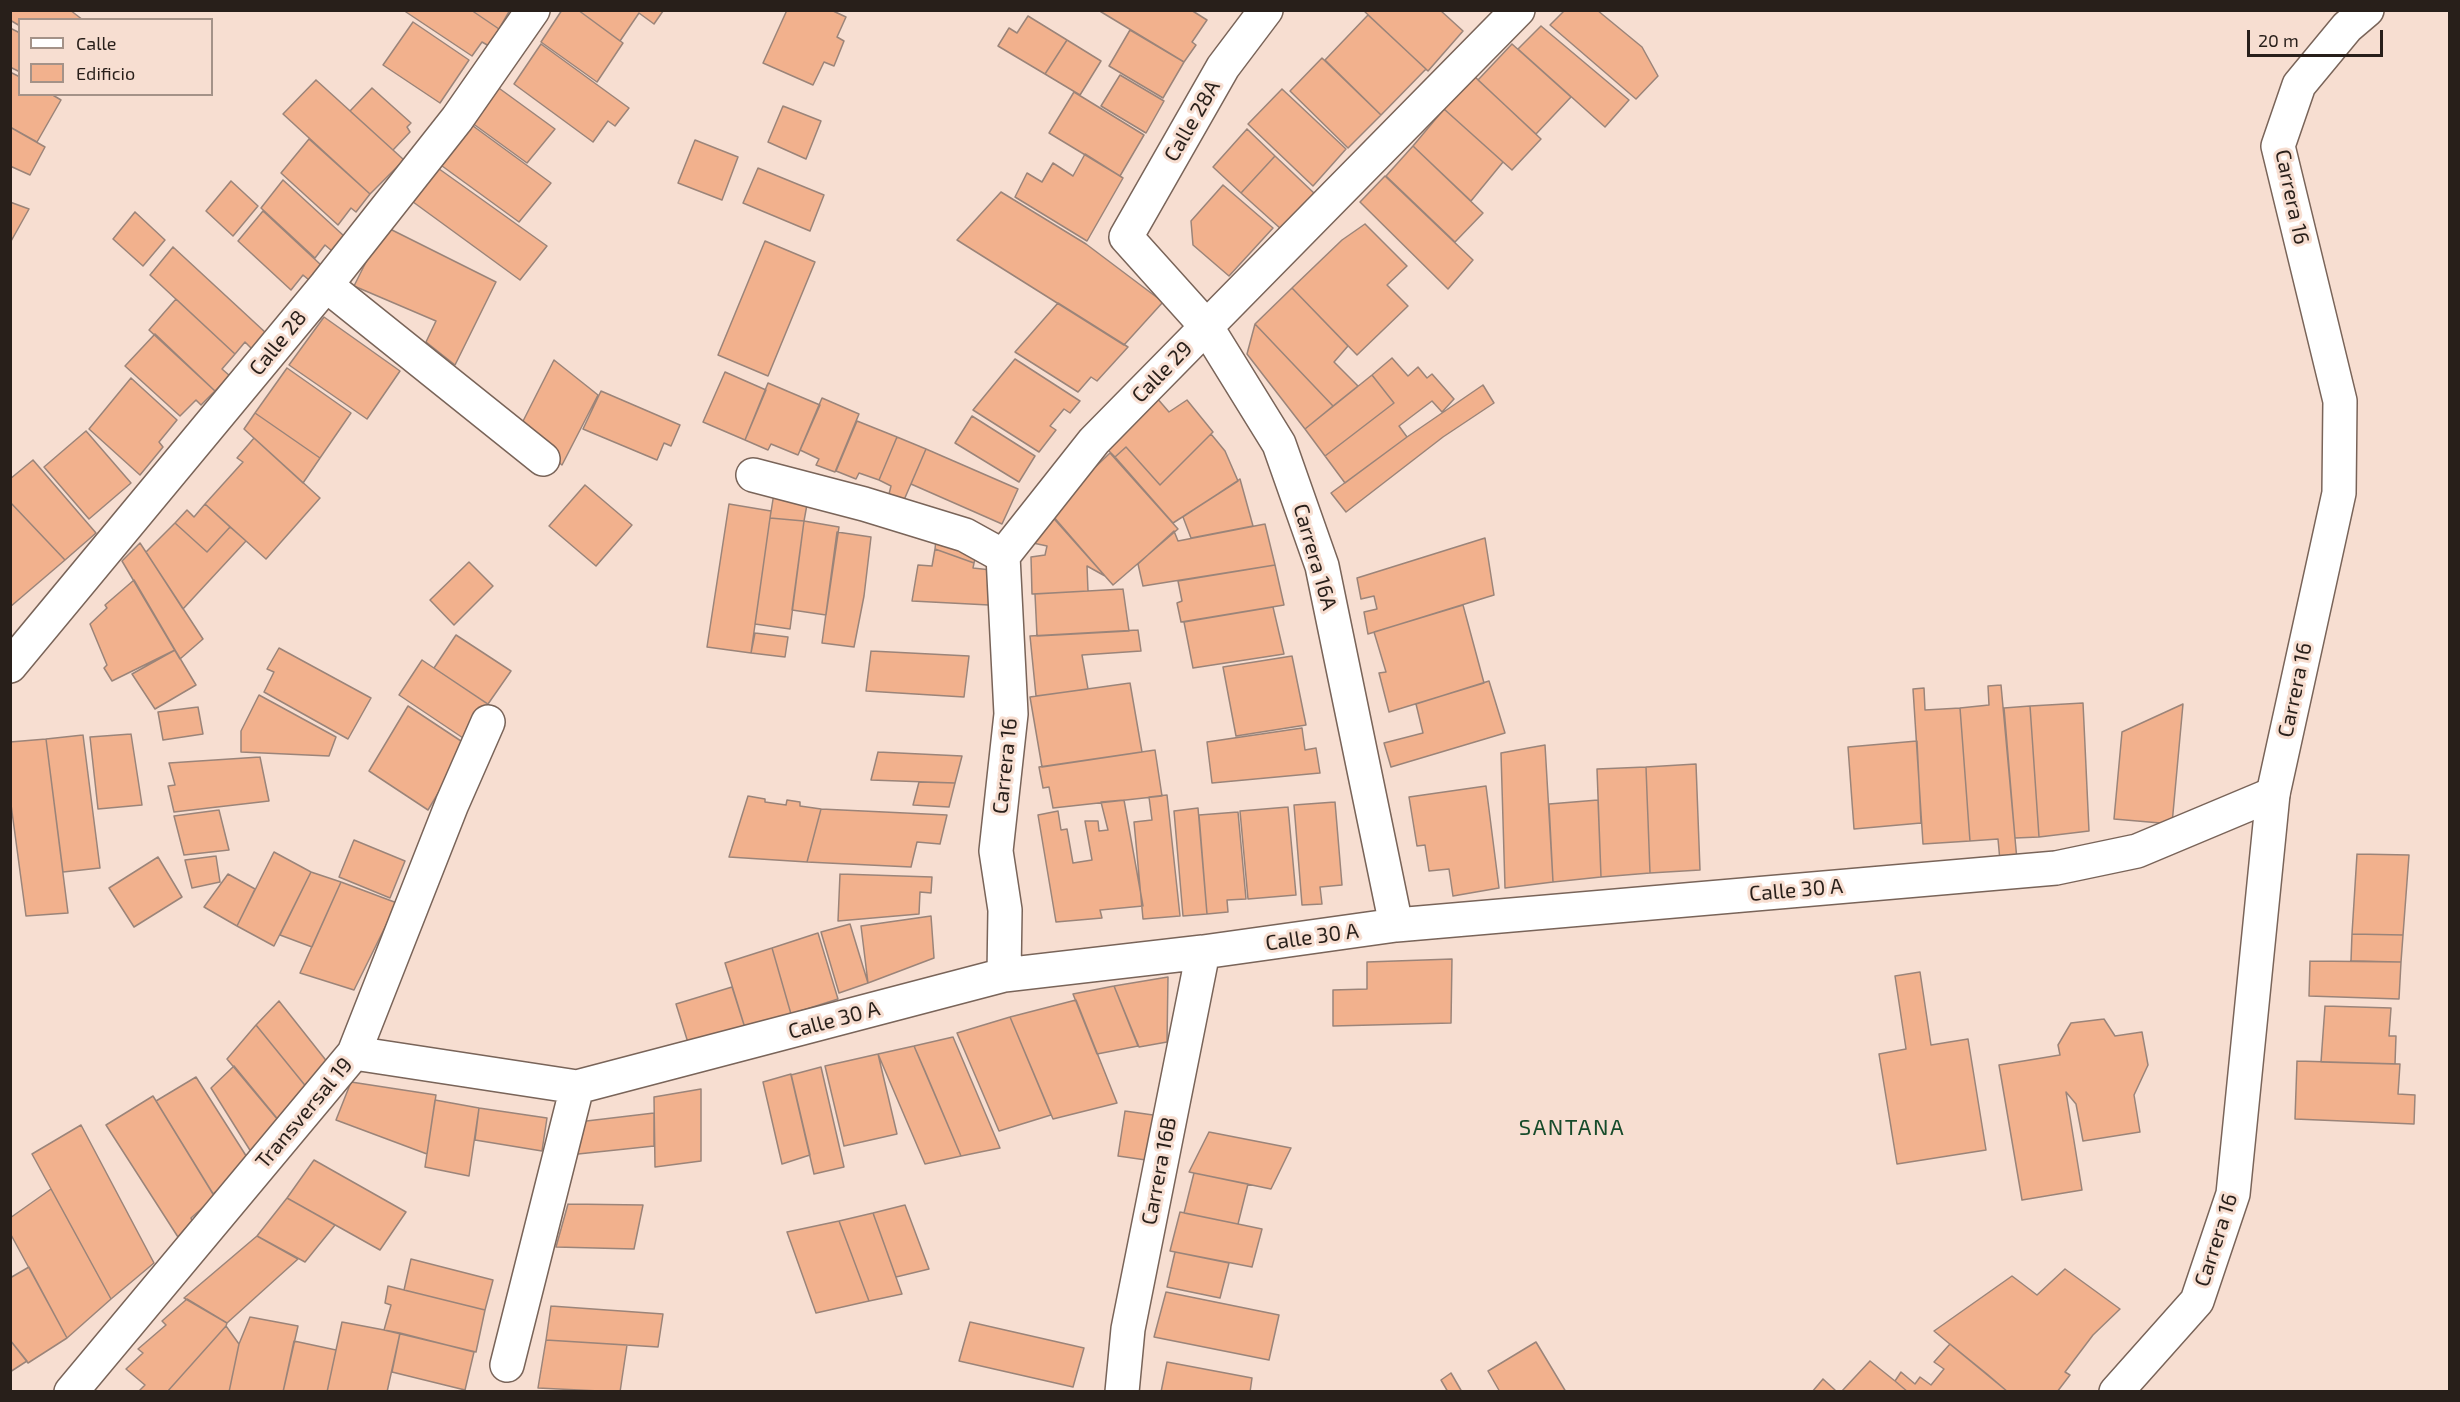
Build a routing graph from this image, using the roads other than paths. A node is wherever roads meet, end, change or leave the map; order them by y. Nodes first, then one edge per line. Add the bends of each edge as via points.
1 (533, 10) edge
2 (1266, 10) edge
3 (1518, 10) edge
4 (2367, 10) edge
5 (1126, 237) joint
6 (326, 285) junction
7 (1206, 326) junction
8 (543, 459) dead end
9 (753, 475) dead end
10 (1003, 556) junction
11 (10, 666) edge
12 (488, 722) dead end
13 (2273, 794) junction
14 (1396, 925) junction
15 (1203, 952) junction
16 (1004, 975) junction
17 (354, 1053) junction
18 (577, 1087) junction
19 (507, 1365) dead end
20 (71, 1392) edge
21 (1122, 1392) edge
22 (2116, 1392) edge

1 - 6 street, Calle 28 via 457,119
2 - 5 street, Calle 28A via 1223,67
3 - 7 street, Calle 29
4 - 13 street, Carrera 16 via 2300,85 2278,146 2340,401 2339,492
5 - 7 street, Carrera 16A
6 - 8 street
6 - 11 street, Calle 28
7 - 10 street, Calle 29 via 1094,441
7 - 14 street, Carrera 16A via 1279,444 1322,566
9 - 10 street via 965,535
10 - 16 street, Carrera 16 via 1011,714 996,851 1005,910
12 - 17 street, Transversal 19
13 - 14 street, Calle 30 A via 2137,851 2056,868
13 - 22 street, Carrera 16 via 2233,1194 2196,1300
14 - 15 street, Calle 30 A
15 - 16 street, Calle 30 A
15 - 21 street, Carrera 16B via 1128,1329
16 - 18 street, Calle 30 A
17 - 18 street, Calle 30 A
17 - 20 street, Transversal 19
18 - 19 street

